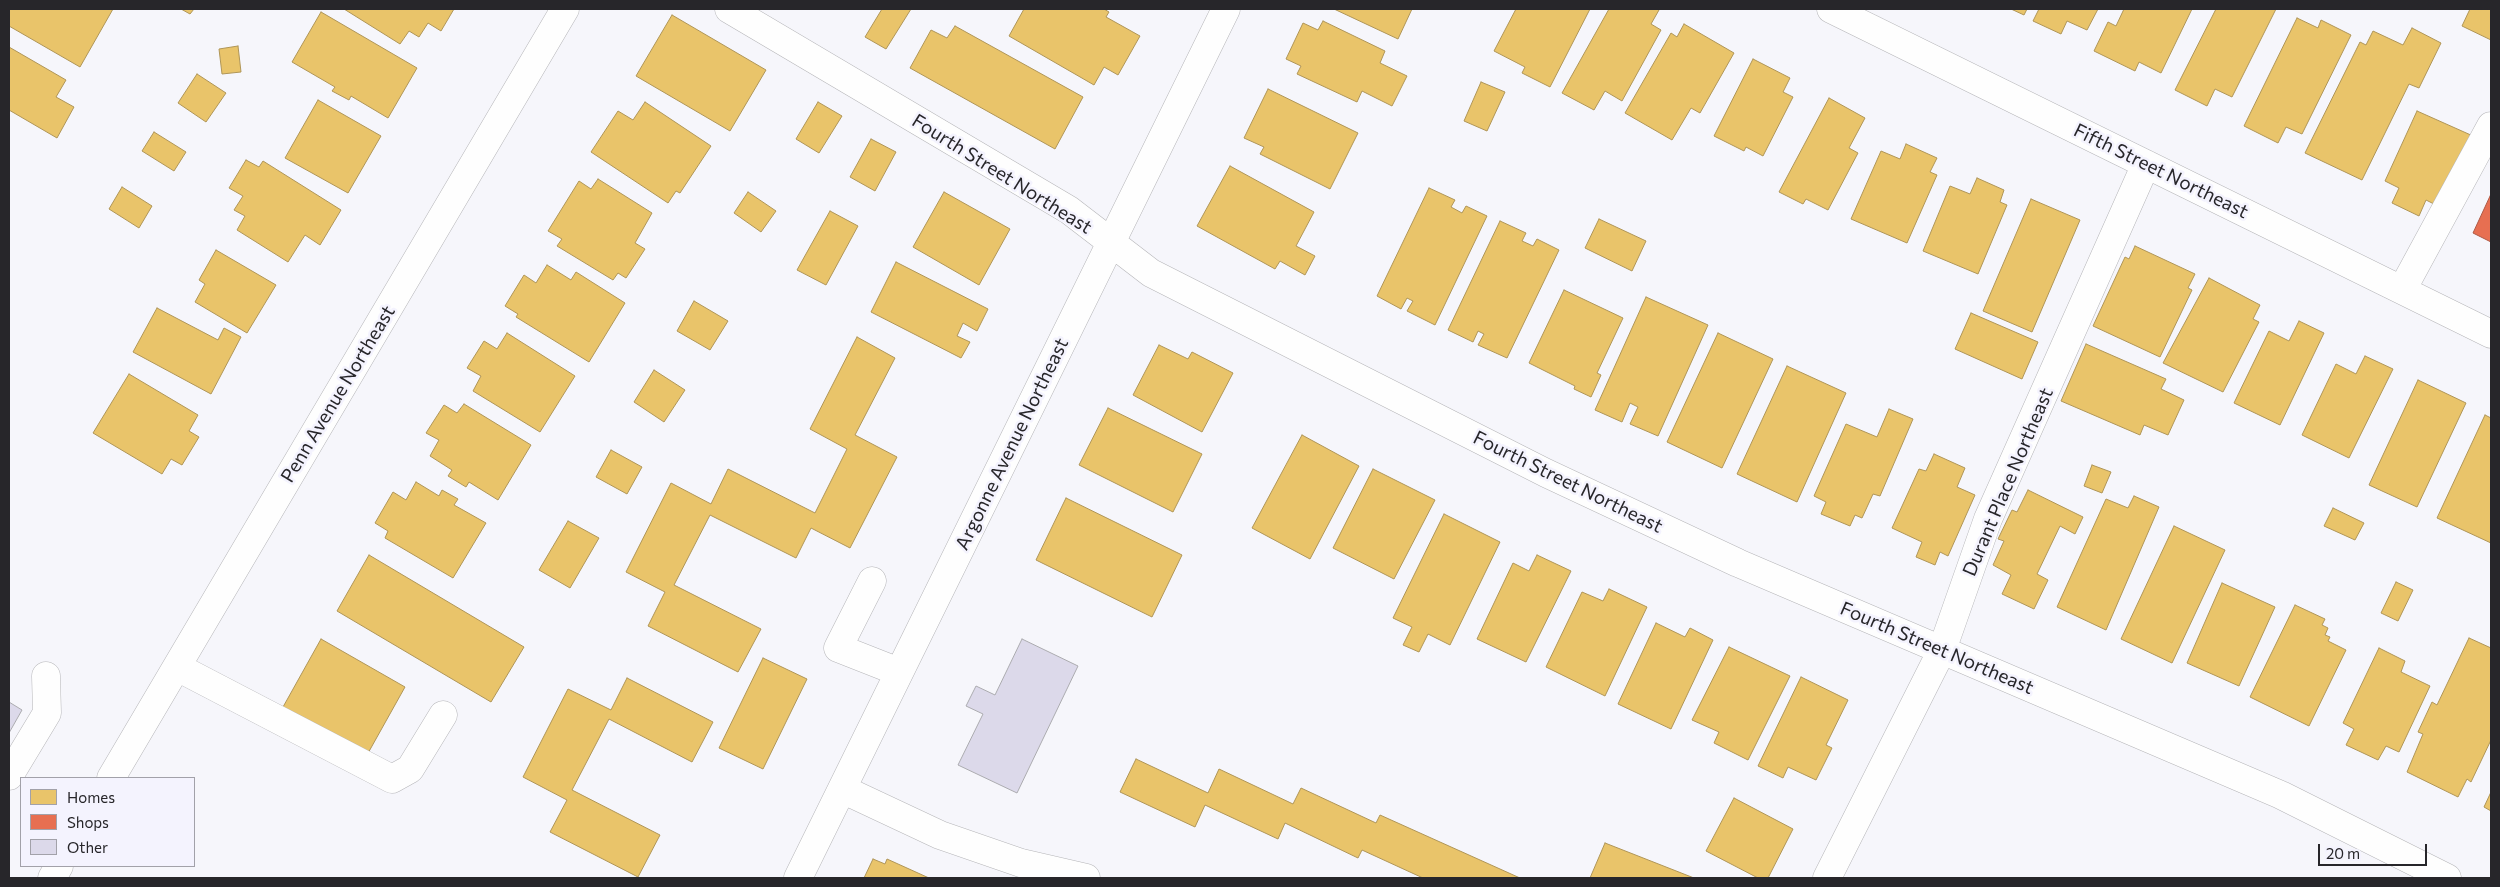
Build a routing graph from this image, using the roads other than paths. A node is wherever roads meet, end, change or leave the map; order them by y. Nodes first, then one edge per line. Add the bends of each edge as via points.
1 (565, 9) edge
2 (729, 9) edge
3 (1226, 9) edge
4 (1831, 9) edge
5 (2491, 126) edge
6 (2146, 164) junction
7 (1111, 244) junction
8 (2402, 290) junction
9 (2491, 334) edge
10 (872, 581) dead end
11 (1942, 650) junction
12 (176, 667) junction
13 (899, 672) junction
14 (46, 676) dead end
15 (443, 715) dead end
16 (9, 776) edge
17 (112, 777) edge
18 (842, 789) junction
19 (58, 867) edge
20 (52, 878) edge
21 (798, 878) edge
22 (1086, 878) edge
23 (1827, 878) edge
24 (2447, 878) edge

1 - 12 street, Penn Avenue Northeast
2 - 7 street, Fourth Street Northeast via 1069,210
3 - 7 street, Argonne Avenue Northeast
4 - 6 street, Fifth Street Northeast
5 - 8 street
6 - 8 street, Fifth Street Northeast
6 - 11 street, Durant Place Northeast via 1988,519
7 - 11 street, Fourth Street Northeast via 1151,273 1546,473 1738,563
7 - 13 street, Argonne Avenue Northeast
8 - 9 street, Fifth Street Northeast
10 - 13 street via 838,648
11 - 23 street, Durant Place Northeast
11 - 24 street, Fourth Street Northeast via 2281,795
12 - 15 street via 392,779 410,769
12 - 17 street, Penn Avenue Northeast
13 - 18 street, Argonne Avenue Northeast
14 - 16 street via 47,713
18 - 21 street, Argonne Avenue Northeast
18 - 22 street via 940,835 1020,863
19 - 20 street

